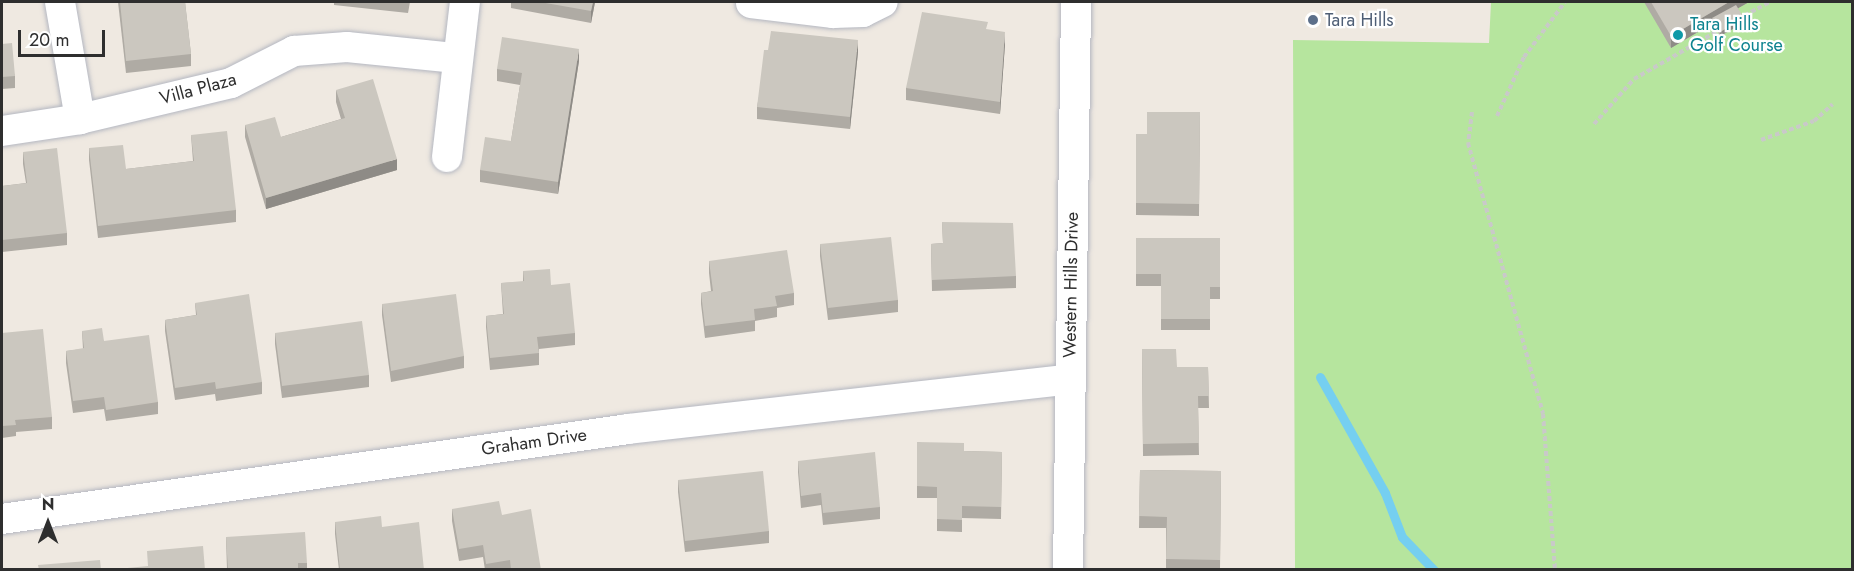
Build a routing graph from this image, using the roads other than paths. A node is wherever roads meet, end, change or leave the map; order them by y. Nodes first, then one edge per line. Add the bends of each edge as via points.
1 (60, 2) edge
2 (465, 2) edge
3 (883, 2) edge
4 (1076, 2) edge
5 (751, 3) edge
6 (456, 58) junction
7 (80, 119) junction
8 (2, 130) edge
9 (447, 158) dead end
10 (1068, 380) junction
11 (2, 519) edge
12 (1068, 570) edge

1 - 7 street
2 - 6 street
3 - 5 street via 863,12 833,13
4 - 10 street, Western Hills Drive
6 - 7 street, Villa Plaza via 347,47 294,51 231,83
6 - 9 street
7 - 8 street, Villa Plaza
10 - 11 street, Graham Drive via 628,429
10 - 12 street, Western Hills Drive

